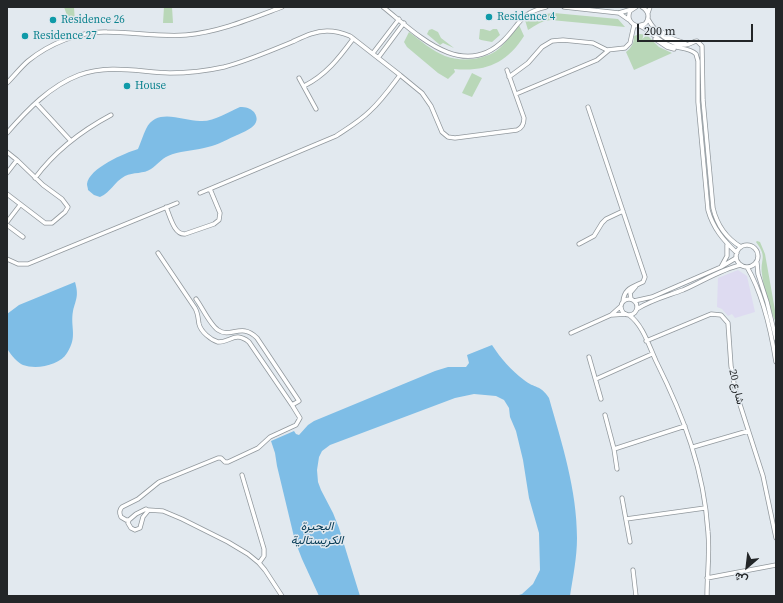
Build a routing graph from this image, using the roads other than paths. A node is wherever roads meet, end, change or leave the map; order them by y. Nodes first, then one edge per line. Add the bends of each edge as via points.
1 (282, 7) edge
2 (383, 7) edge
3 (546, 7) edge
4 (564, 7) edge
5 (636, 7) edge
6 (642, 7) edge
7 (650, 7) edge
8 (632, 9) junction
9 (619, 13) junction
10 (648, 13) junction
11 (399, 19) junction
12 (648, 19) junction
13 (629, 20) junction
14 (404, 23) junction
15 (634, 25) junction
16 (640, 26) junction
17 (654, 28) junction
18 (385, 37) junction
19 (353, 38) junction
20 (390, 41) junction
21 (662, 41) junction
22 (688, 44) junction
23 (601, 47) junction
24 (609, 50) junction
25 (373, 53) junction
26 (602, 54) junction
27 (378, 58) junction
28 (507, 70) dead end
29 (400, 74) junction
30 (509, 77) junction
31 (300, 78) dead end
32 (7, 83) edge
33 (304, 86) junction
34 (516, 94) junction
35 (36, 103) junction
36 (588, 107) dead end
37 (316, 109) dead end
38 (111, 115) dead end
39 (7, 134) edge
40 (71, 141) junction
41 (7, 152) edge
42 (16, 160) junction
43 (7, 173) edge
44 (35, 178) junction
45 (210, 189) junction
46 (200, 193) dead end
47 (7, 194) edge
48 (177, 203) dead end
49 (20, 205) junction
50 (166, 207) junction
51 (623, 211) junction
52 (7, 222) edge
53 (7, 225) edge
54 (23, 237) dead end
55 (579, 244) dead end
56 (727, 244) junction
57 (741, 247) junction
58 (158, 253) dead end
59 (737, 253) junction
60 (736, 258) junction
61 (7, 259) edge
62 (757, 263) junction
63 (741, 265) junction
64 (747, 267) junction
65 (721, 268) junction
66 (681, 284) junction
67 (637, 285) junction
68 (684, 289) junction
69 (196, 299) dead end
70 (632, 300) junction
71 (623, 302) junction
72 (621, 306) junction
73 (637, 309) junction
74 (627, 314) junction
75 (611, 315) junction
76 (637, 323) junction
77 (570, 333) dead end
78 (776, 339) edge
79 (646, 341) junction
80 (652, 354) junction
81 (589, 357) dead end
82 (776, 362) edge
83 (596, 379) junction
84 (601, 399) dead end
85 (292, 405) junction
86 (605, 415) dead end
87 (685, 426) junction
88 (748, 431) junction
89 (693, 447) junction
90 (614, 449) junction
91 (617, 469) dead end
92 (242, 475) dead end
93 (622, 498) dead end
94 (706, 508) junction
95 (148, 510) junction
96 (626, 519) junction
97 (129, 520) junction
98 (776, 538) edge
99 (630, 542) dead end
100 (259, 563) junction
101 (776, 565) edge
102 (633, 570) dead end
103 (707, 578) junction
104 (282, 596) edge
105 (636, 596) edge
106 (707, 596) edge

1 - 32 street via 235,24 194,34 107,32 80,35 51,46 29,61
2 - 11 street
3 - 14 street via 524,16 494,48 472,56 443,52
4 - 9 street
5 - 8 street
6 - 10 street
7 - 10 street
8 - 9 street
8 - 13 street
9 - 13 street
10 - 12 street
11 - 14 street
11 - 18 street
12 - 16 street
12 - 17 street
13 - 15 street
14 - 20 street
15 - 16 street
15 - 24 street via 628,46
16 - 21 street via 652,33 655,39
17 - 21 street
17 - 22 street
18 - 20 street
18 - 25 street
19 - 25 street
19 - 33 street via 332,66
19 - 35 street via 336,32 317,32 245,61 208,70 179,73 112,69 92,71 61,84
20 - 27 street
21 - 22 street
21 - 56 street via 670,48 693,51 697,57 698,102 707,204 713,226
22 - 57 street via 697,41 702,46 703,100 714,212 723,231
23 - 24 street
23 - 26 street
23 - 30 street via 563,40 552,41
24 - 26 street
25 - 27 street
26 - 34 street via 597,60
27 - 29 street
28 - 30 street
29 - 34 street via 427,99 441,130 450,137 486,135 520,128 524,124 524,118
29 - 45 street via 369,112 336,136
30 - 34 street
31 - 33 street
33 - 37 street
35 - 39 street
35 - 40 street
36 - 51 street
38 - 40 street
40 - 44 street
41 - 42 street
42 - 43 street
42 - 44 street
44 - 49 street via 62,199 68,207 52,223 45,223
45 - 46 street
45 - 50 street via 220,213 219,220 214,224 181,234 177,231
47 - 49 street
48 - 50 street
49 - 52 street
50 - 61 street via 28,264 18,264
51 - 55 street via 606,219 594,236
51 - 67 street via 646,277
53 - 54 street
56 - 59 street
56 - 65 street via 727,256
57 - 59 street
57 - 62 street via 748,245 756,249 759,256
58 - 85 street via 195,308 202,330 218,342 236,337 246,341
59 - 60 street
60 - 63 street
60 - 65 street
62 - 64 street
62 - 78 street
63 - 64 street
63 - 68 street
64 - 82 street via 758,289
65 - 66 street
66 - 68 street
66 - 70 street via 648,298
67 - 70 street via 630,293
67 - 71 street via 630,287 624,295
68 - 73 street
69 - 85 street via 219,331 227,333 244,330 257,338 299,401
70 - 71 street via 627,299
70 - 73 street via 637,304
71 - 72 street
72 - 74 street via 622,311
72 - 75 street
73 - 74 street via 634,313
73 - 76 street
74 - 75 street
74 - 76 street
75 - 77 street
76 - 79 street
79 - 80 street
79 - 88 street, شارع 20 via 711,314 718,314 724,318 728,327 735,389
80 - 83 street
80 - 87 street
81 - 83 street
83 - 84 street
85 - 97 street via 299,416 296,425 270,437 258,448 228,462 218,458 159,482 138,499 120,509 121,517
86 - 90 street
87 - 89 street
87 - 90 street
88 - 89 street
88 - 98 street, شارع 20 via 763,476
89 - 94 street
90 - 91 street
92 - 100 street via 264,549 264,556
93 - 96 street
94 - 96 street
94 - 103 street via 709,538
95 - 97 street
95 - 97 street via 139,529 131,528
95 - 100 street via 163,511 182,519 234,545
96 - 99 street
100 - 104 street
101 - 103 street
102 - 105 street
103 - 106 street

